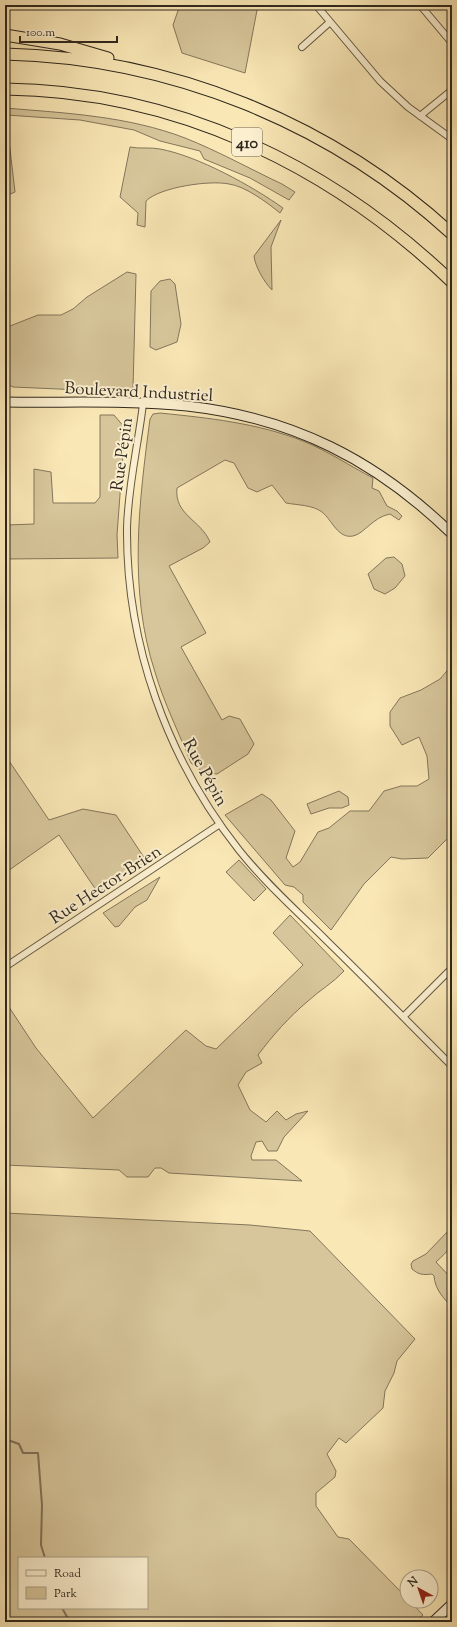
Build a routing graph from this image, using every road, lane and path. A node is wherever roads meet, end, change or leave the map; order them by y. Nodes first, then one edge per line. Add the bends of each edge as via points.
1 (316, 5) edge
2 (420, 5) edge
3 (330, 22) junction
4 (5, 35) edge
5 (452, 44) edge
6 (302, 47) dead end
7 (5, 54) edge
8 (144, 71) junction
9 (5, 89) edge
10 (452, 90) edge
11 (420, 116) junction
12 (452, 139) edge
13 (452, 234) edge
14 (452, 282) edge
15 (5, 402) edge
16 (143, 404) junction
17 (452, 534) edge
18 (220, 824) junction
19 (5, 967) edge
20 (452, 968) edge
21 (403, 1017) junction
22 (452, 1066) edge
23 (452, 1604) edge
24 (433, 1622) edge

1 - 3 street
2 - 5 street
3 - 6 street
3 - 11 street via 380,81
4 - 8 highway via 72,47
7 - 8 highway, 410 via 78,59
8 - 13 highway, 410 via 230,98 313,135 383,178
9 - 14 highway, 410 via 61,92 122,102 182,118 248,143 296,166 351,198 400,235
10 - 11 street
11 - 12 street
15 - 16 street, Boulevard Industriel
16 - 17 street, Boulevard Industriel via 233,413 266,421 310,437 347,455 388,480
16 - 18 street, Rue Pépin via 130,483 127,529 136,629 166,726 190,776
18 - 19 street, Rue Hector-Brien
18 - 21 street, Rue Pépin via 269,883
20 - 21 street
21 - 22 street, Rue Pépin
23 - 24 street

